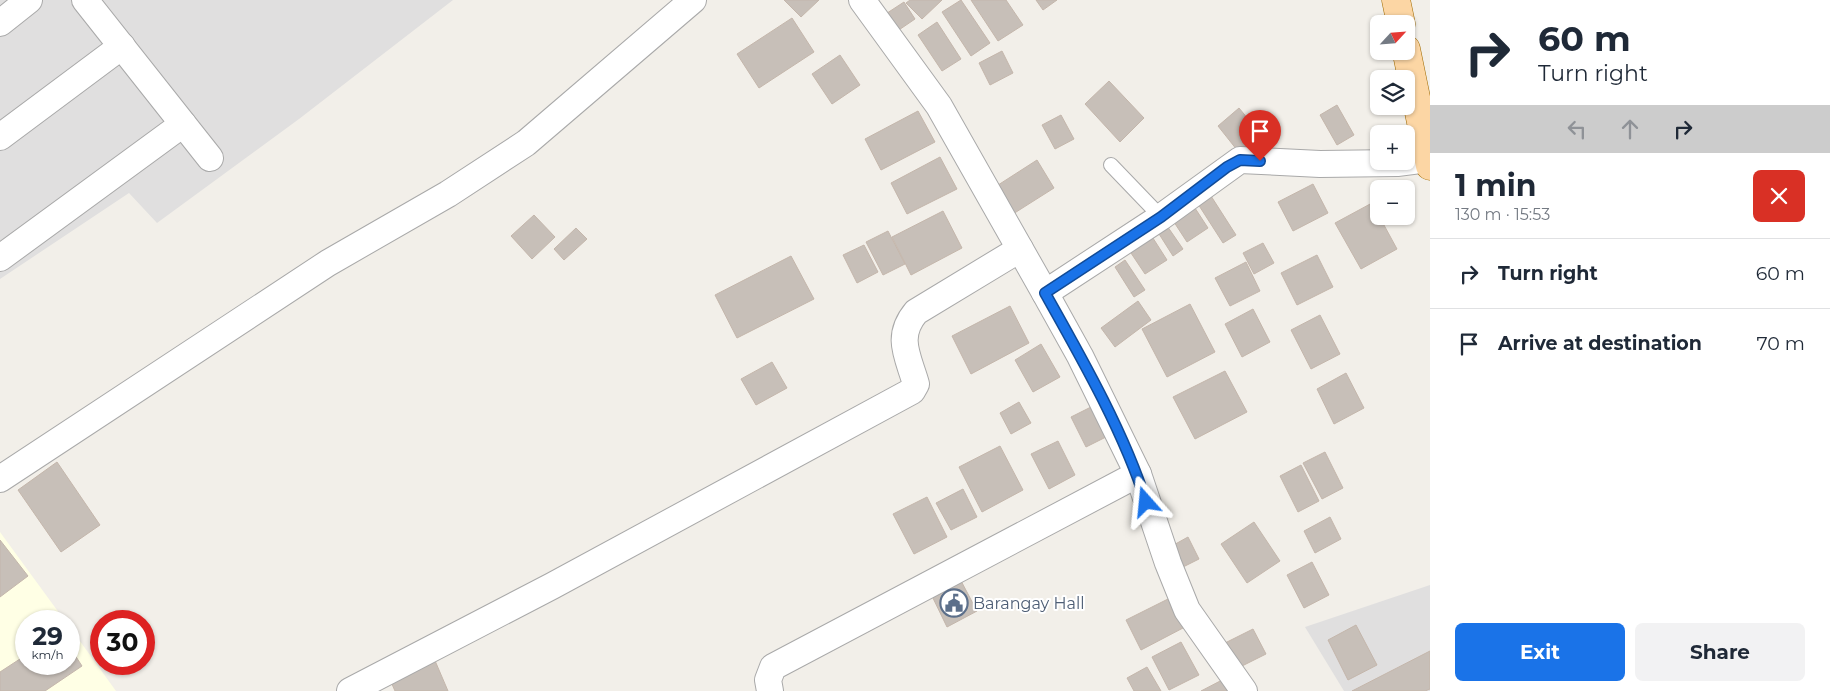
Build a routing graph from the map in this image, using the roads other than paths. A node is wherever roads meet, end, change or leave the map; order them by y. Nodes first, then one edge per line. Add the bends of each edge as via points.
1 (29, 0) edge
2 (693, 0) edge
3 (862, 0) edge
4 (1396, 0) edge
5 (95, 3) edge
6 (1399, 15) edge
7 (0, 23) edge
8 (122, 46) junction
9 (1408, 60) edge
10 (183, 124) junction
11 (0, 137) edge
12 (210, 158) dead end
13 (1429, 162) edge
14 (1111, 165) dead end
15 (1161, 217) junction
16 (1020, 249) junction
17 (0, 258) edge
18 (1045, 293) junction
19 (1138, 474) junction
20 (0, 479) edge
21 (350, 691) edge
22 (770, 691) edge
23 (1244, 691) edge

1 - 7 street
2 - 20 street via 526,144 448,194 328,263
3 - 16 street via 939,106
4 - 6 main road
5 - 8 street
8 - 10 street
8 - 11 street
9 - 13 main road
10 - 12 street
10 - 17 street
13 - 15 street via 1320,164 1240,160
14 - 15 lane
15 - 18 street
16 - 18 street
16 - 21 street via 916,312 907,323 903,336 916,384 912,391
18 - 19 street
19 - 22 street via 773,667 768,680
19 - 23 street via 1187,610

